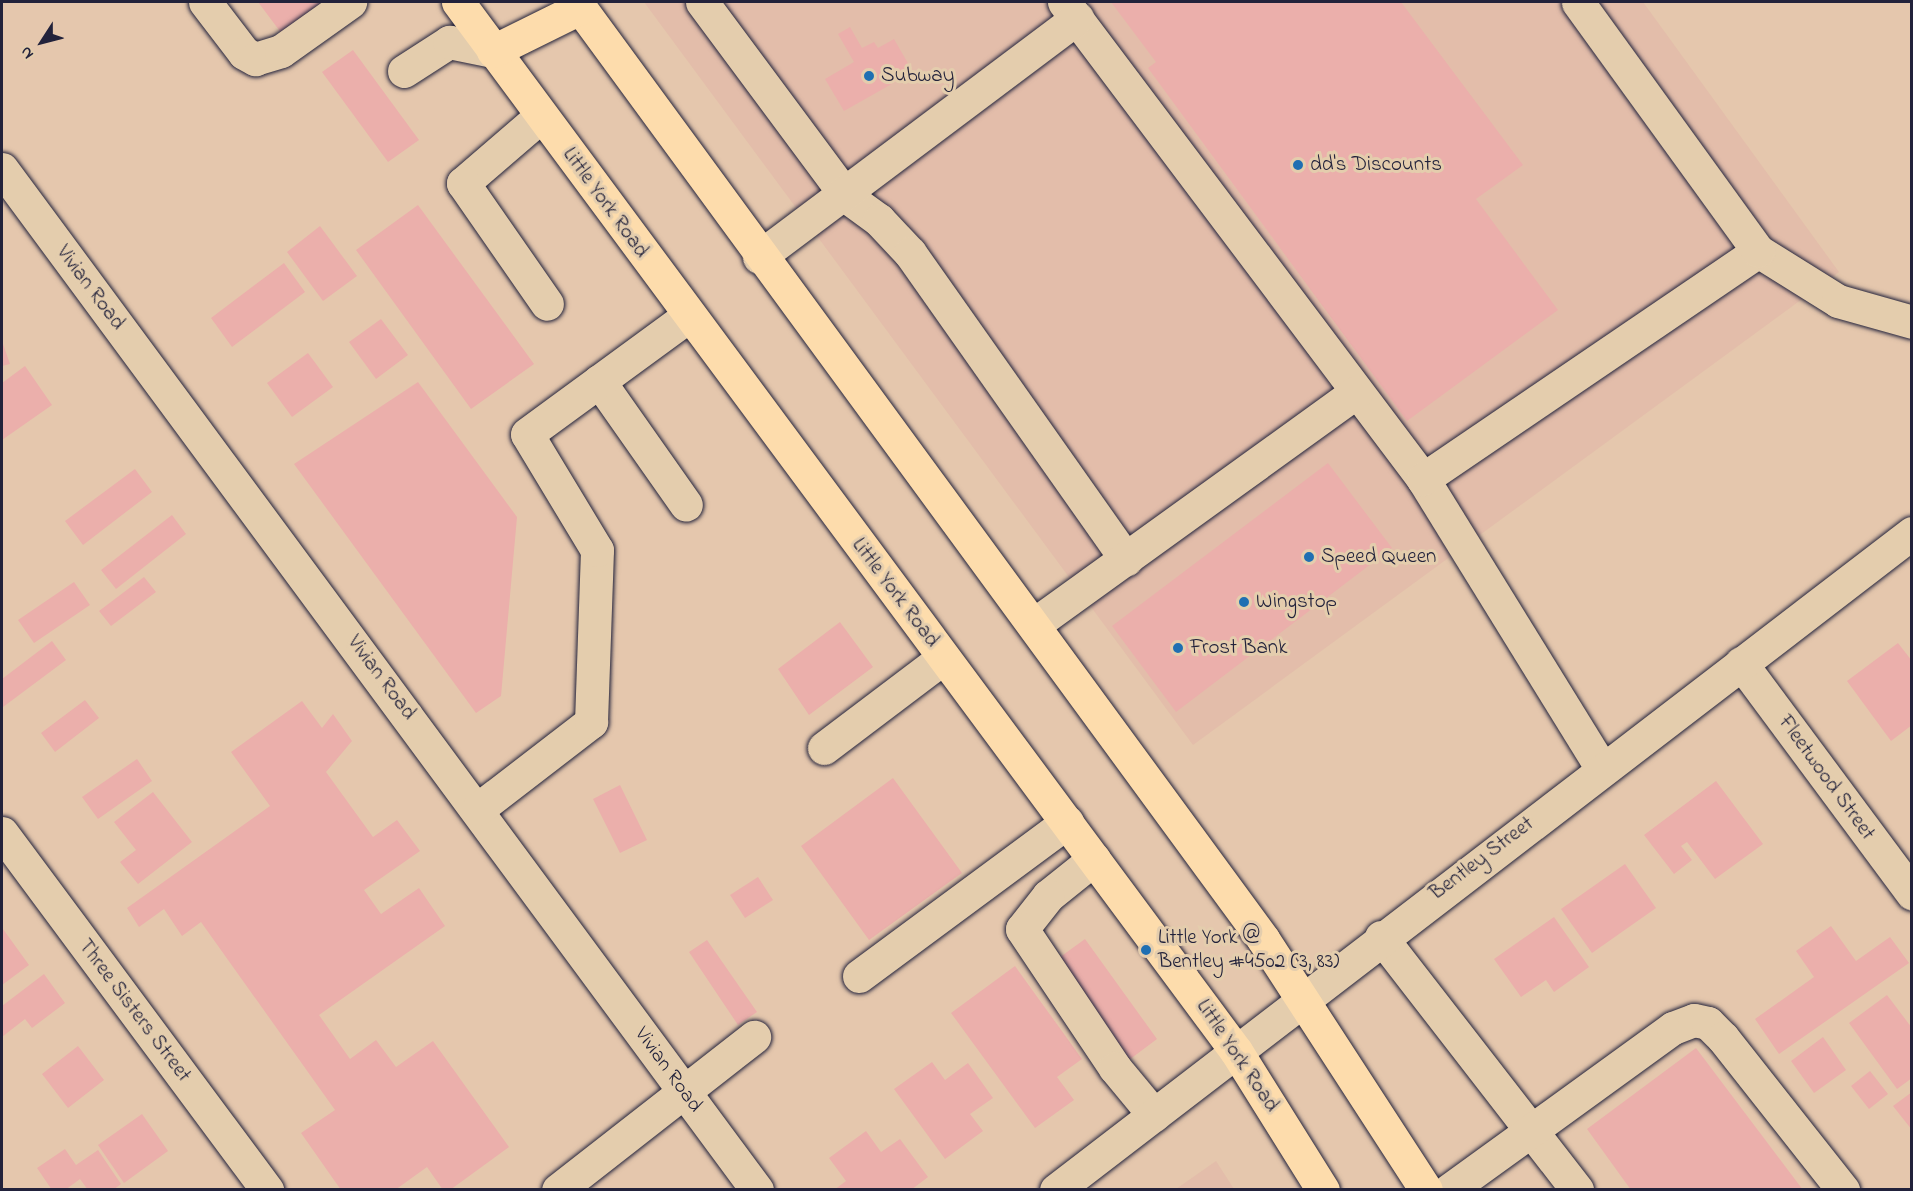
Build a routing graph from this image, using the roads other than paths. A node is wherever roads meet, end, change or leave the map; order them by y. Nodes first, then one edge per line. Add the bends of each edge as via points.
1 (205, 2) edge
2 (350, 2) edge
3 (458, 2) edge
4 (702, 2) edge
5 (1578, 2) edge
6 (582, 4) edge
7 (1071, 10) edge
8 (493, 51) junction
9 (404, 71) dead end
10 (542, 116) junction
11 (2, 169) edge
12 (846, 196) junction
13 (1758, 251) junction
14 (759, 257) junction
15 (547, 304) dead end
16 (688, 316) junction
17 (1911, 322) edge
18 (599, 381) junction
19 (1356, 392) junction
20 (1423, 479) junction
21 (686, 505) dead end
22 (1911, 533) edge
23 (1126, 559) junction
24 (1036, 623) junction
25 (944, 658) junction
26 (1741, 663) junction
27 (824, 748) dead end
28 (1602, 769) junction
29 (478, 809) junction
30 (1067, 822) junction
31 (2, 834) edge
32 (1094, 860) junction
33 (1911, 893) edge
34 (1381, 937) junction
35 (859, 975) dead end
36 (1305, 997) junction
37 (754, 1037) dead end
38 (1236, 1051) junction
39 (682, 1090) junction
40 (1154, 1115) junction
41 (1532, 1128) junction
42 (267, 1190) edge
43 (558, 1190) edge
44 (757, 1190) edge
45 (1056, 1190) edge
46 (1323, 1190) edge
47 (1426, 1190) edge
48 (1449, 1190) edge
49 (1577, 1190) edge
50 (1843, 1190) edge

1 - 2 street via 244,53 255,59 281,51
3 - 8 main road, Little York Road
4 - 12 street
5 - 13 street
6 - 8 main road
6 - 14 main road
7 - 12 street
7 - 19 street
8 - 9 street via 449,42
8 - 10 main road, Little York Road
10 - 15 street via 464,183
10 - 16 main road, Little York Road
11 - 29 street, Vivian Road
12 - 14 street
12 - 23 street via 879,220 909,253
13 - 17 street via 1838,301
13 - 20 street
14 - 24 main road
16 - 18 street
16 - 25 main road, Little York Road
18 - 21 street
18 - 29 street via 526,434 597,550 591,722
19 - 20 street
19 - 23 street
20 - 28 street
22 - 26 street, Bentley Street
23 - 24 street
24 - 36 main road
25 - 27 street
25 - 30 main road, Little York Road
26 - 28 street, Bentley Street
26 - 33 street, Fleetwood Street
28 - 34 street, Bentley Street
29 - 39 street, Vivian Road
30 - 32 main road, Little York Road
30 - 35 street
31 - 42 street, Three Sisters Street
32 - 38 main road, Little York Road
32 - 40 street via 1048,896 1022,929 1115,1068
34 - 36 street, Bentley Street
34 - 41 street
36 - 38 street, Bentley Street
36 - 47 main road
37 - 39 street
38 - 40 street, Bentley Street
38 - 46 main road, Little York Road
39 - 43 street
39 - 44 street, Vivian Road
40 - 45 street, Bentley Street
41 - 48 street
41 - 49 street
41 - 50 street via 1673,1028 1694,1020 1708,1023

